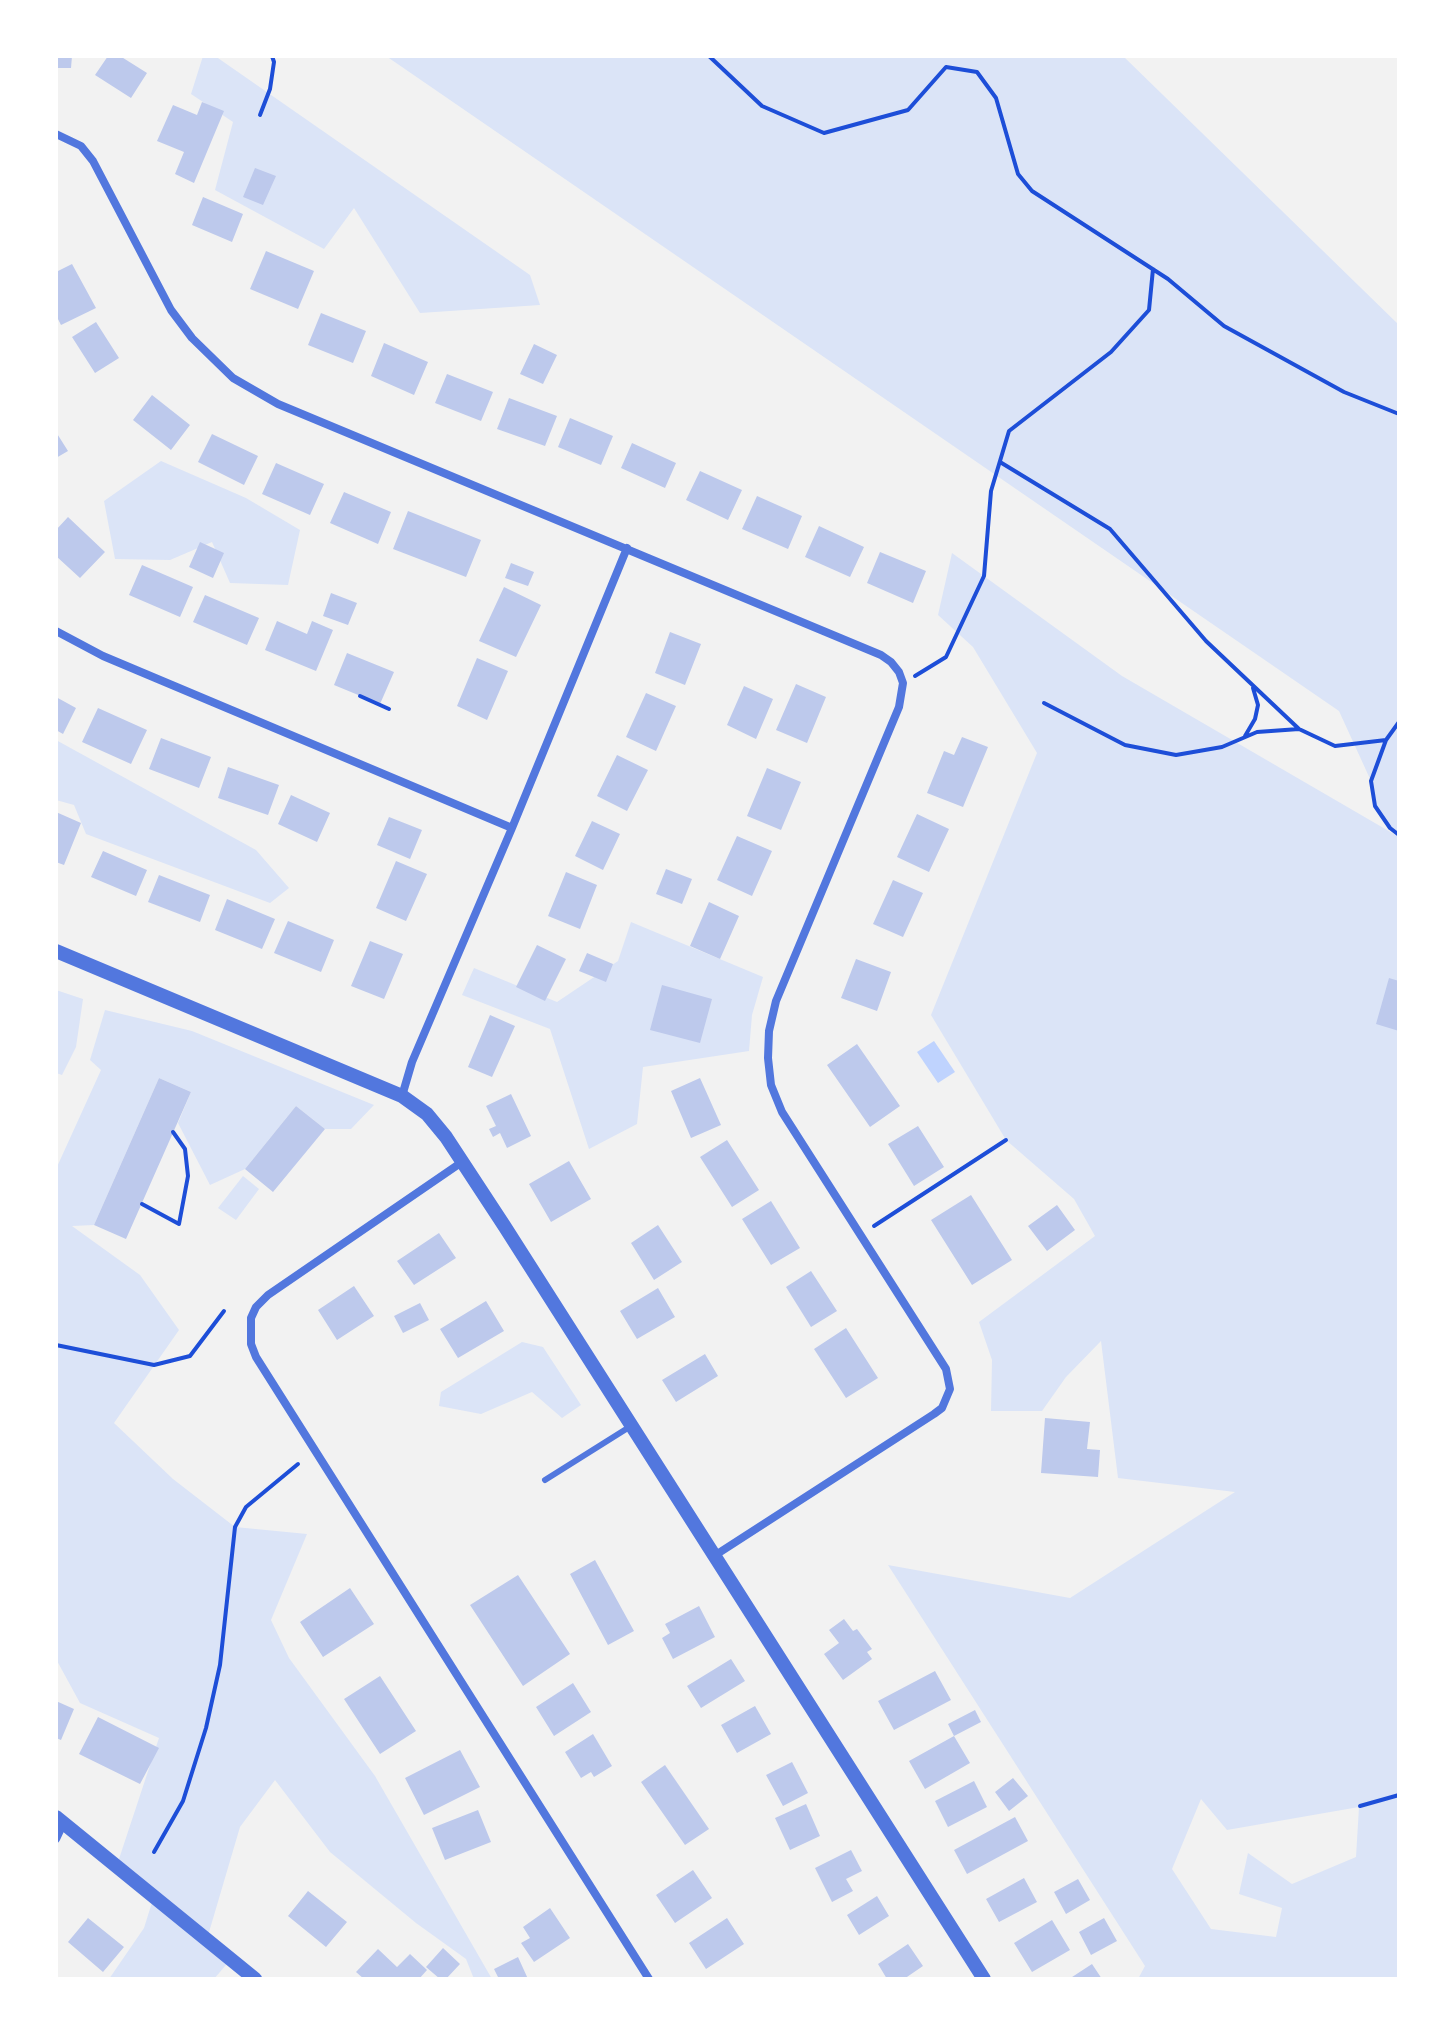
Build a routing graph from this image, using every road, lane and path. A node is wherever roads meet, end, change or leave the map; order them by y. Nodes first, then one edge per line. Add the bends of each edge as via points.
1 (272, 56) edge
2 (709, 56) edge
3 (260, 115) dead end
4 (56, 134) edge
5 (1153, 269) junction
6 (1399, 414) edge
7 (1000, 462) junction
8 (627, 548) junction
9 (56, 631) edge
10 (903, 683) junction
11 (1252, 685) junction
12 (360, 696) dead end
13 (1044, 703) dead end
14 (389, 709) dead end
15 (1399, 722) edge
16 (1299, 729) junction
17 (1244, 738) junction
18 (1386, 740) junction
19 (512, 828) junction
20 (1399, 835) edge
21 (56, 951) edge
22 (402, 1096) junction
23 (173, 1132) dead end
24 (1006, 1140) dead end
25 (462, 1162) junction
26 (142, 1204) dead end
27 (862, 1234) junction
28 (224, 1311) dead end
29 (56, 1345) edge
30 (631, 1426) junction
31 (298, 1464) dead end
32 (545, 1480) dead end
33 (713, 1556) junction
34 (1399, 1795) edge
35 (1360, 1806) dead end
36 (60, 1819) edge
37 (56, 1839) edge
38 (154, 1852) dead end
39 (255, 1979) edge
40 (649, 1979) edge
41 (984, 1979) edge

1 - 3 path via 270,89
2 - 5 path via 762,106 824,133 908,110 946,67 977,72 996,98 1018,174 1032,191
4 - 8 street via 81,146 93,161 171,310 233,378 278,404
5 - 6 path via 1224,326 1344,392
5 - 7 path via 1149,310 1111,352 1009,431
7 - 10 path via 991,491 984,576 946,657
7 - 11 path via 1110,529 1206,641
8 - 10 street via 881,655
8 - 19 street
9 - 19 street via 103,656
10 - 27 street via 899,707 776,1001 769,1031 771,1085 782,1112
11 - 16 path
11 - 17 path via 1258,705
12 - 14 path
13 - 17 path via 1125,745 1176,755
15 - 18 path
16 - 17 path
16 - 18 path via 1335,746
18 - 20 path via 1371,781 1375,806
19 - 22 street
21 - 22 street
22 - 25 street via 427,1114
23 - 26 path via 185,1149 188,1176 179,1224
24 - 27 path
25 - 30 street
25 - 40 street via 268,1295 251,1318 251,1344
27 - 33 street via 946,1369 947,1399 934,1414
28 - 29 path via 190,1356 154,1365
30 - 32 lane
30 - 33 street
31 - 38 path via 246,1507 235,1527 220,1665 206,1728 183,1801
33 - 41 street
34 - 35 path
36 - 37 street
36 - 39 street

